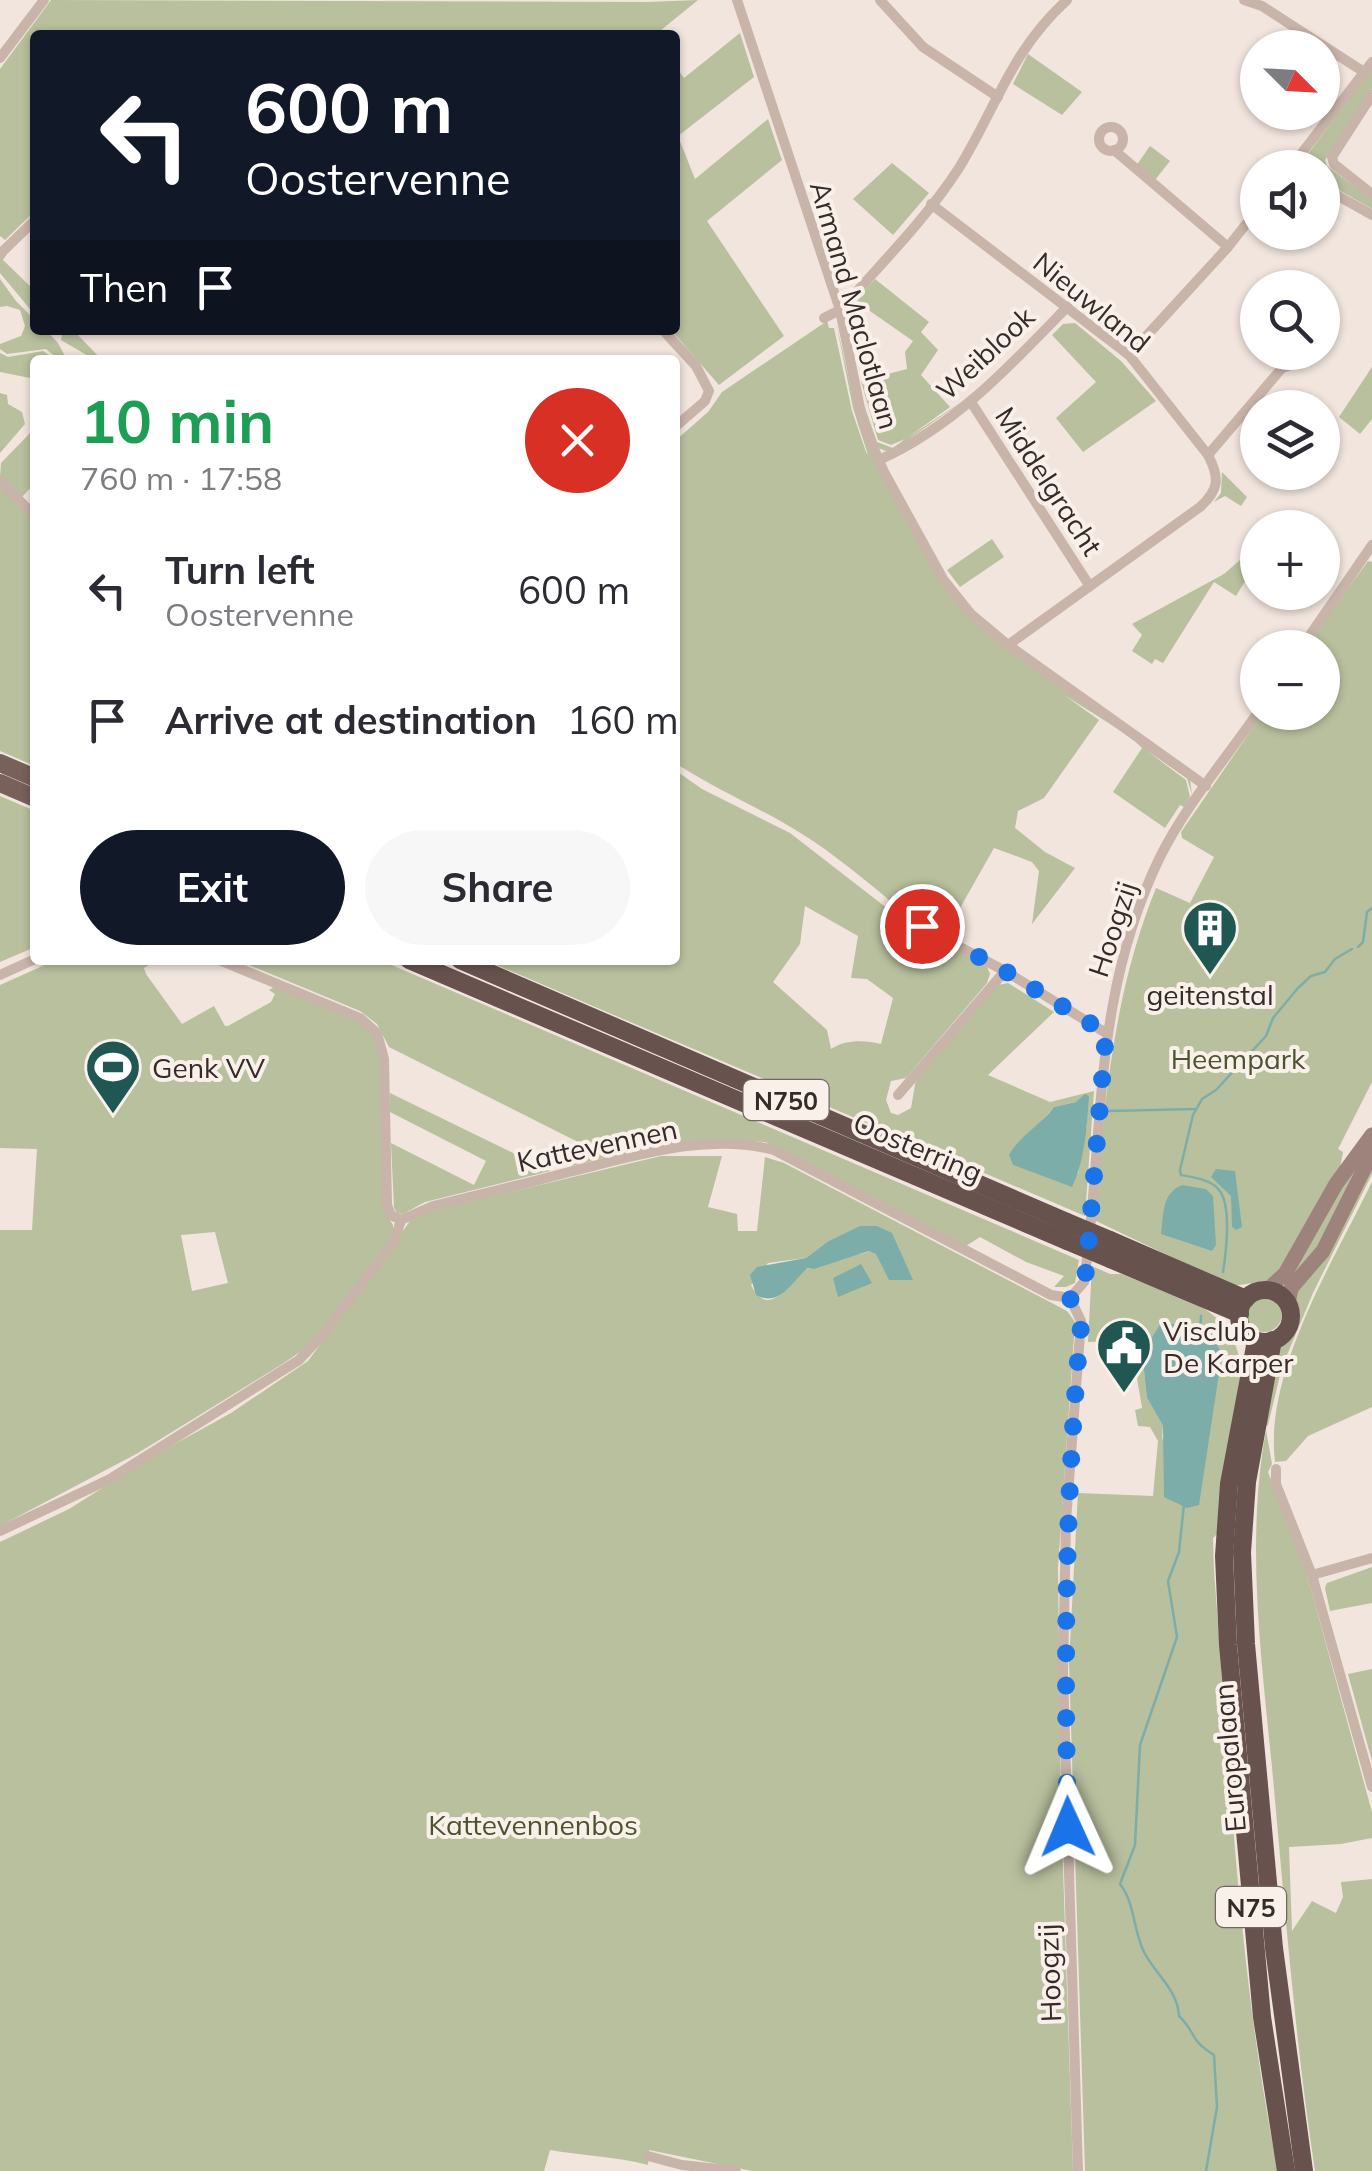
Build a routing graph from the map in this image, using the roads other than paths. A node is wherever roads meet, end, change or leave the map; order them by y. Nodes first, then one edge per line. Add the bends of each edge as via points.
1 (44, 0) edge
2 (737, 0) edge
3 (880, 0) edge
4 (1067, 0) edge
5 (1244, 0) edge
6 (0, 58) edge
7 (1372, 62) edge
8 (1364, 72) junction
9 (1372, 95) edge
10 (998, 97) junction
11 (1114, 150) dead end
12 (1304, 150) edge
13 (1372, 194) edge
14 (1340, 197) edge
15 (931, 204) junction
16 (1372, 215) edge
17 (30, 225) edge
18 (1240, 232) edge
19 (1228, 247) junction
20 (0, 254) edge
21 (1068, 306) junction
22 (840, 310) junction
23 (824, 318) dead end
24 (668, 335) edge
25 (1129, 355) junction
26 (1280, 370) edge
27 (971, 402) junction
28 (680, 422) edge
29 (1208, 455) junction
30 (879, 460) junction
31 (0, 481) edge
32 (30, 511) edge
33 (1372, 545) edge
34 (1089, 584) junction
35 (1313, 630) edge
36 (1008, 645) junction
37 (1245, 730) edge
38 (0, 763) edge
39 (30, 776) edge
40 (0, 784) edge
41 (1206, 786) junction
42 (30, 796) edge
43 (922, 926) dead end
44 (30, 961) edge
45 (231, 965) edge
46 (421, 965) edge
47 (471, 965) edge
48 (1005, 971) junction
49 (0, 975) edge
50 (1106, 1033) junction
51 (898, 1096) dead end
52 (1372, 1135) edge
53 (1372, 1153) edge
54 (402, 1220) junction
55 (1067, 1232) junction
56 (1110, 1250) junction
57 (1267, 1290) junction
58 (1196, 1296) junction
59 (1070, 1298) junction
60 (1288, 1304) junction
61 (1243, 1306) junction
62 (1264, 1341) junction
63 (1250, 1378) junction
64 (1276, 1470) dead end
65 (0, 1531) edge
66 (1372, 1558) edge
67 (1312, 1575) junction
68 (1372, 1787) edge
69 (648, 2156) dead end
70 (736, 2171) edge
71 (1078, 2171) edge
72 (1286, 2171) edge
73 (1304, 2171) edge

1 - 6 street
2 - 22 street, Armand Maclotlaan
3 - 10 street via 923,47
4 - 10 street via 1042,22
5 - 8 street
7 - 8 street
8 - 12 street
9 - 13 street via 1332,158
10 - 15 street
11 - 19 street
14 - 16 street
15 - 21 street, Nieuwland
15 - 22 street
17 - 20 street
18 - 19 street
19 - 25 street
21 - 25 street, Nieuwland
21 - 27 street, Weiblook
22 - 23 street
22 - 30 street, Armand Maclotlaan via 863,423
24 - 28 street via 712,391
25 - 29 street, Nieuwland
26 - 29 street
27 - 30 street, Weiblook
27 - 34 street, Middelgracht
29 - 34 street via 1218,483 1213,495
30 - 36 street, Armand Maclotlaan via 943,579
31 - 32 street
33 - 35 street
34 - 36 street
36 - 41 street, Armand Maclotlaan
37 - 41 street, Hoogzij
38 - 39 main road
40 - 42 main road
41 - 50 street, Hoogzij via 1160,858 1125,946
43 - 48 street
44 - 49 street
45 - 54 street via 360,1018 377,1034 384,1059 387,1204
46 - 55 highway, Oosterring / N750
47 - 55 highway, Oosterring / N750
48 - 50 street
48 - 51 street
50 - 59 street, Hoogzij via 1086,1272
52 - 57 main road via 1285,1274
53 - 60 main road, Europalaan / N75 via 1323,1251 1291,1288
54 - 59 street, Kattevennen via 434,1206 659,1150 756,1145 1051,1295
54 - 65 street via 394,1242 298,1360 110,1479
55 - 56 highway, Oosterring / N750, bridge
56 - 58 highway, Oosterring / N750
56 - 61 highway, Oosterring / N750
57 - 60 highway
57 - 61 highway via 1253,1293
58 - 61 highway, Oosterring / N750
58 - 63 highway via 1235,1328
59 - 71 street, Hoogzij via 1081,1321 1063,1672
60 - 62 highway, Europalaan / N75 via 1289,1325
61 - 62 highway via 1244,1330
62 - 63 highway, Europalaan / N75
62 - 73 highway, Europalaan / N75 via 1242,1552 1246,1644 1274,1948
63 - 72 highway, Europalaan / N75 via 1229,1484 1224,1556 1262,2016
64 - 67 street
66 - 67 street
67 - 68 street
69 - 70 street

